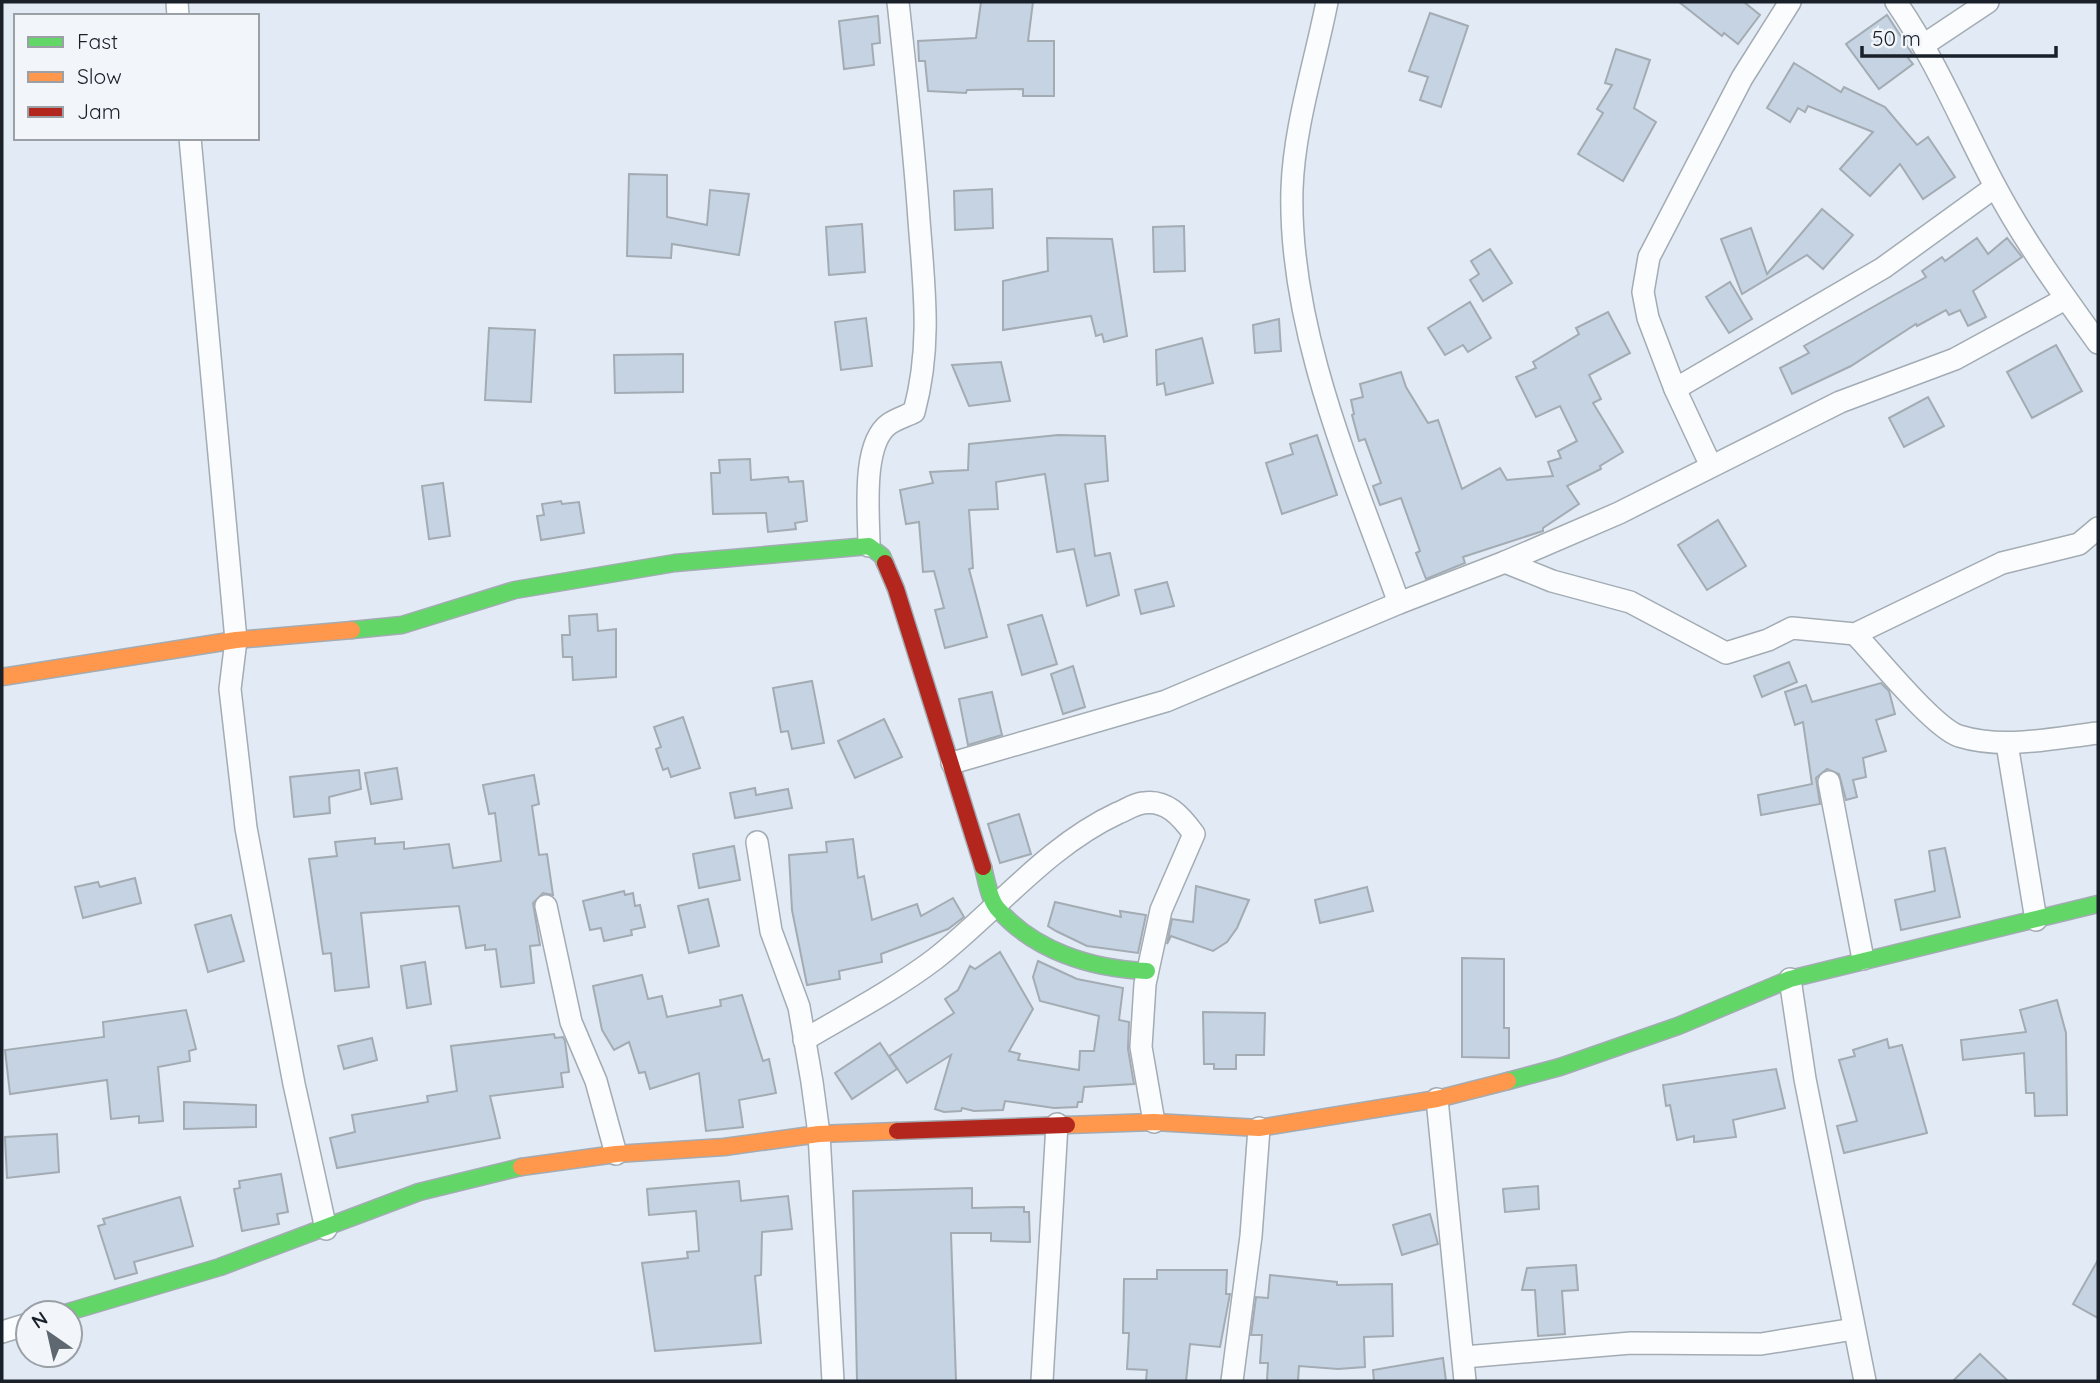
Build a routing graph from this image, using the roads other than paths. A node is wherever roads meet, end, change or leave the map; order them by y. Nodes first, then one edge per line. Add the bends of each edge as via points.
1 (898, 2) edge
2 (1327, 2) edge
3 (1790, 2) edge
4 (1896, 2) edge
5 (1988, 2) edge
6 (1925, 44) junction
7 (190, 140) edge
8 (1995, 187) junction
9 (2066, 299) junction
10 (2098, 343) edge
11 (1675, 389) junction
12 (1711, 466) junction
13 (2098, 528) edge
14 (869, 546) junction
15 (1505, 562) junction
16 (1399, 603) junction
17 (1855, 634) junction
18 (236, 640) junction
19 (2, 677) edge
20 (2098, 733) edge
21 (2007, 744) junction
22 (952, 763) junction
23 (1829, 782) dead end
24 (757, 842) dead end
25 (2098, 904) edge
26 (546, 906) dead end
27 (995, 906) junction
28 (2036, 920) junction
29 (1863, 959) junction
30 (1147, 971) junction
31 (1790, 979) junction
32 (803, 1040) junction
33 (1437, 1099) junction
34 (1154, 1122) junction
35 (1057, 1124) junction
36 (1259, 1128) junction
37 (819, 1134) junction
38 (616, 1154) junction
39 (326, 1229) junction
40 (84, 1307) edge
41 (1854, 1329) junction
42 (1464, 1357) junction
43 (833, 1381) edge
44 (1042, 1381) edge
45 (1232, 1381) edge
46 (1465, 1381) edge
47 (1866, 1381) edge

1 - 14 street via 925,288 925,365 914,412 887,425 869,468
2 - 16 street via 1299,137 1292,232 1303,309 1339,439
3 - 11 street via 1742,78 1649,257 1643,292 1648,318
4 - 6 street
5 - 6 street
6 - 8 street
7 - 18 street
8 - 9 street
8 - 11 street via 1883,268
9 - 10 street
9 - 12 street via 1955,359 1840,402
11 - 12 street
12 - 15 street via 1619,513
13 - 17 street via 2079,544 2002,563
14 - 18 street via 675,562 515,590 402,625
14 - 22 street via 882,555 896,589
15 - 16 street
15 - 17 street via 1552,581 1630,602 1726,653 1792,628
16 - 22 street via 1166,701
17 - 21 street via 1926,710 1957,735
18 - 19 street
18 - 39 street via 230,690 246,828
20 - 21 street
21 - 28 street
22 - 27 street
23 - 29 street
24 - 32 street via 771,931 799,1007
25 - 28 street
26 - 38 street via 571,1022 596,1081
27 - 30 street via 1033,940 1070,961
27 - 30 street via 1095,824 1140,803 1159,803 1170,808 1194,834 1161,911
27 - 32 street via 916,972
28 - 29 street
29 - 31 street
30 - 34 street via 1142,1046
31 - 33 street via 1678,1026 1560,1067
31 - 41 street
32 - 37 street
33 - 36 street
33 - 42 street
34 - 35 street
34 - 36 street
35 - 37 street
35 - 44 street
36 - 45 street via 1251,1236
37 - 38 street via 724,1147
37 - 43 street
38 - 39 street via 527,1166 419,1192
39 - 40 street
41 - 42 street via 1761,1344 1642,1343
41 - 47 street
42 - 46 street

